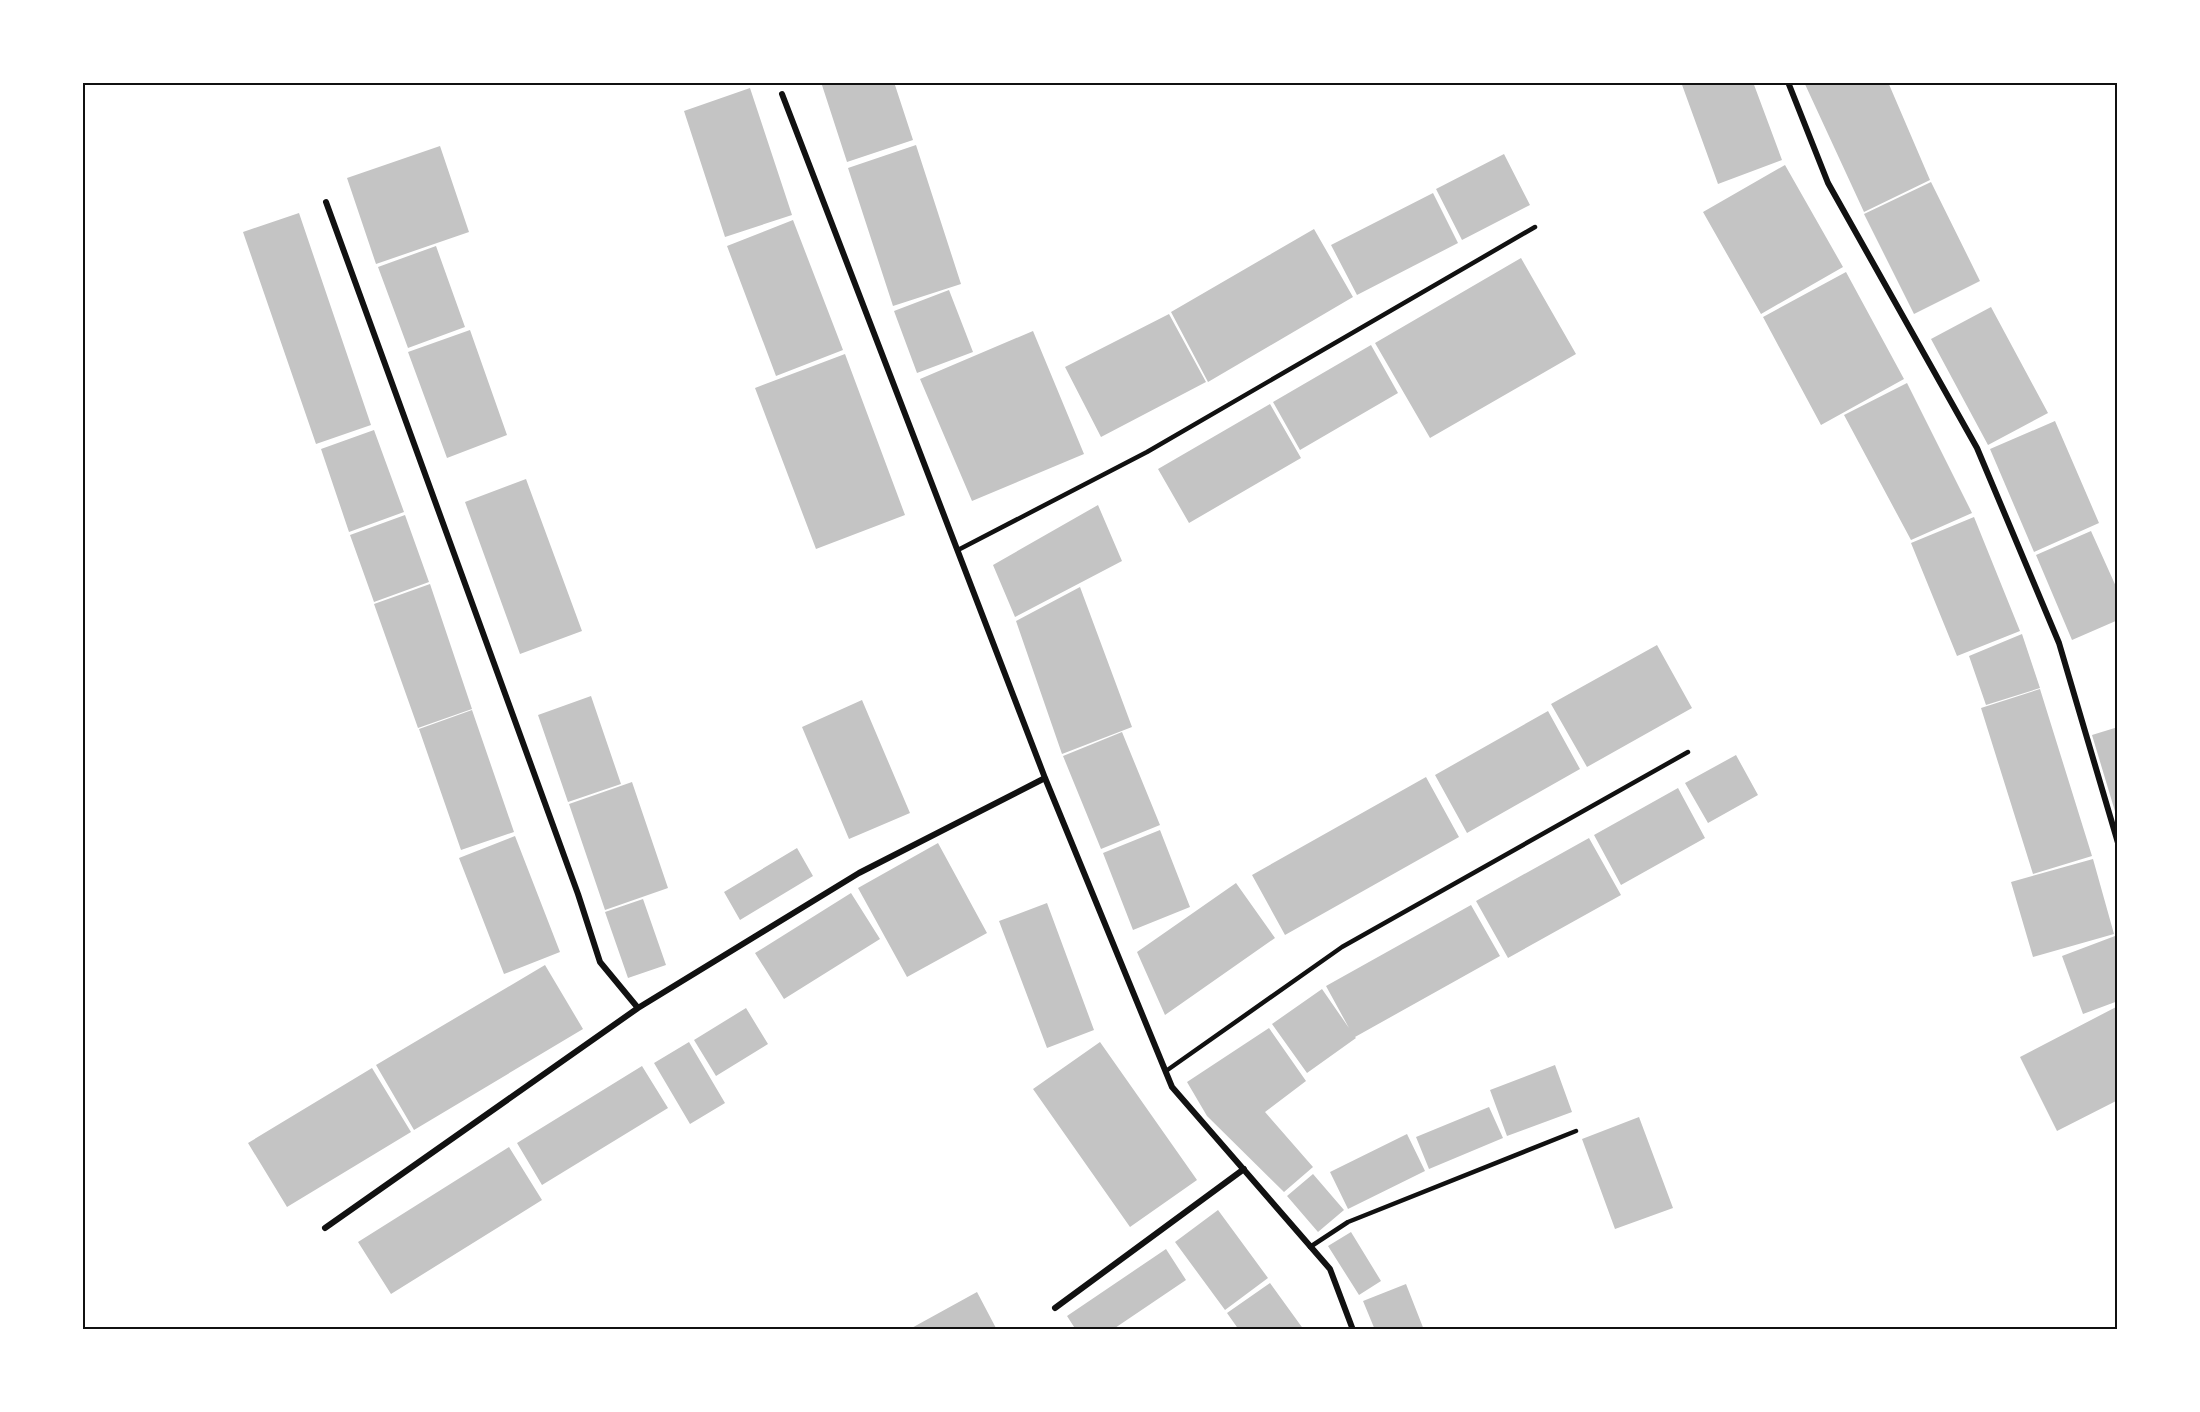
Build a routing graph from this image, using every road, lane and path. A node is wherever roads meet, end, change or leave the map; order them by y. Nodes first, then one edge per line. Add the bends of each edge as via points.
1 (1788, 82) edge
2 (782, 94) dead end
3 (326, 202) dead end
4 (1535, 227) dead end
5 (958, 550) junction
6 (1688, 752) dead end
7 (1045, 777) junction
8 (2118, 843) edge
9 (638, 1008) junction
10 (1166, 1071) junction
11 (1576, 1131) dead end
12 (1244, 1169) junction
13 (325, 1228) dead end
14 (1310, 1247) junction
15 (1055, 1308) dead end
16 (1353, 1329) edge

1 - 8 street via 1828,183 1977,448 2059,643
2 - 5 street
3 - 9 street via 600,962
4 - 5 lane via 1147,452
5 - 7 street
6 - 10 lane via 1342,947
7 - 9 street via 859,873
7 - 10 street
9 - 13 street
10 - 12 street via 1172,1087
11 - 14 lane via 1348,1222
12 - 14 street
12 - 15 street
14 - 16 street via 1330,1269

